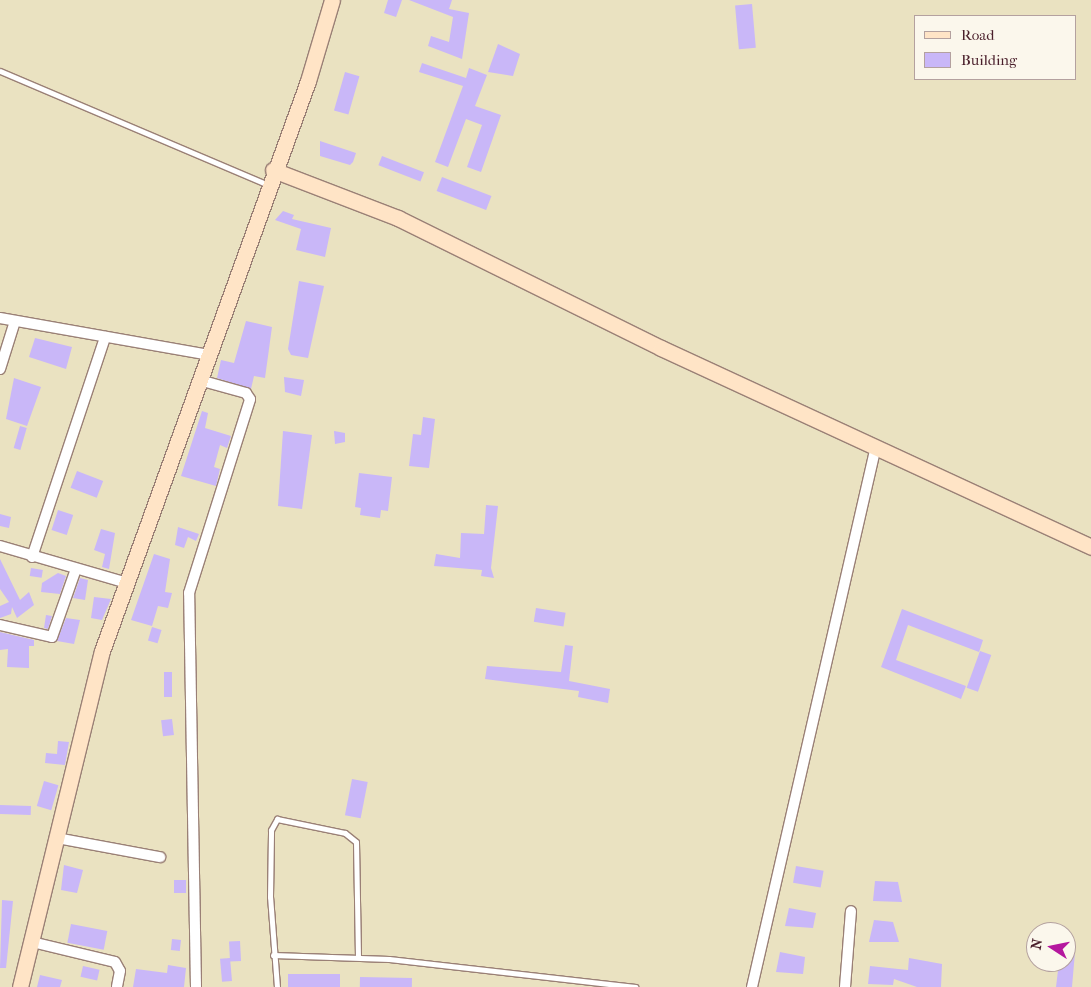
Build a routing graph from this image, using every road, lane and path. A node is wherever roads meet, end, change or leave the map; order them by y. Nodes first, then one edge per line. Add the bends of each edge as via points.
1 (332, 0) edge
2 (0, 72) edge
3 (273, 170) junction
4 (268, 185) junction
5 (0, 318) edge
6 (15, 321) junction
7 (106, 337) junction
8 (209, 355) junction
9 (0, 370) edge
10 (199, 380) junction
11 (876, 446) junction
12 (0, 547) edge
13 (1091, 547) edge
14 (32, 557) junction
15 (76, 569) junction
16 (127, 583) junction
17 (0, 625) edge
18 (57, 838) junction
19 (160, 857) dead end
20 (851, 911) dead end
21 (32, 942) junction
22 (273, 955) junction
23 (358, 957) junction
24 (20, 987) edge
25 (118, 987) edge
26 (196, 987) edge
27 (277, 987) edge
28 (635, 987) edge
29 (752, 987) edge
30 (845, 987) edge

1 - 3 street via 308,81
2 - 4 lane
3 - 4 street
3 - 11 street via 398,218 652,344
4 - 8 street
5 - 6 street
6 - 7 street
6 - 9 street
7 - 8 street
7 - 14 street
8 - 10 street
10 - 16 street
10 - 26 street via 246,393 250,401 189,593
11 - 13 street
11 - 29 street
12 - 14 street
14 - 15 street
15 - 16 street
15 - 17 street via 52,636
16 - 18 street via 102,651
18 - 19 street
18 - 21 street
20 - 30 street
21 - 24 street
21 - 25 street via 115,962 120,971
22 - 23 lane
22 - 23 lane via 271,830 282,819 345,833 356,842
22 - 27 lane
23 - 28 lane

